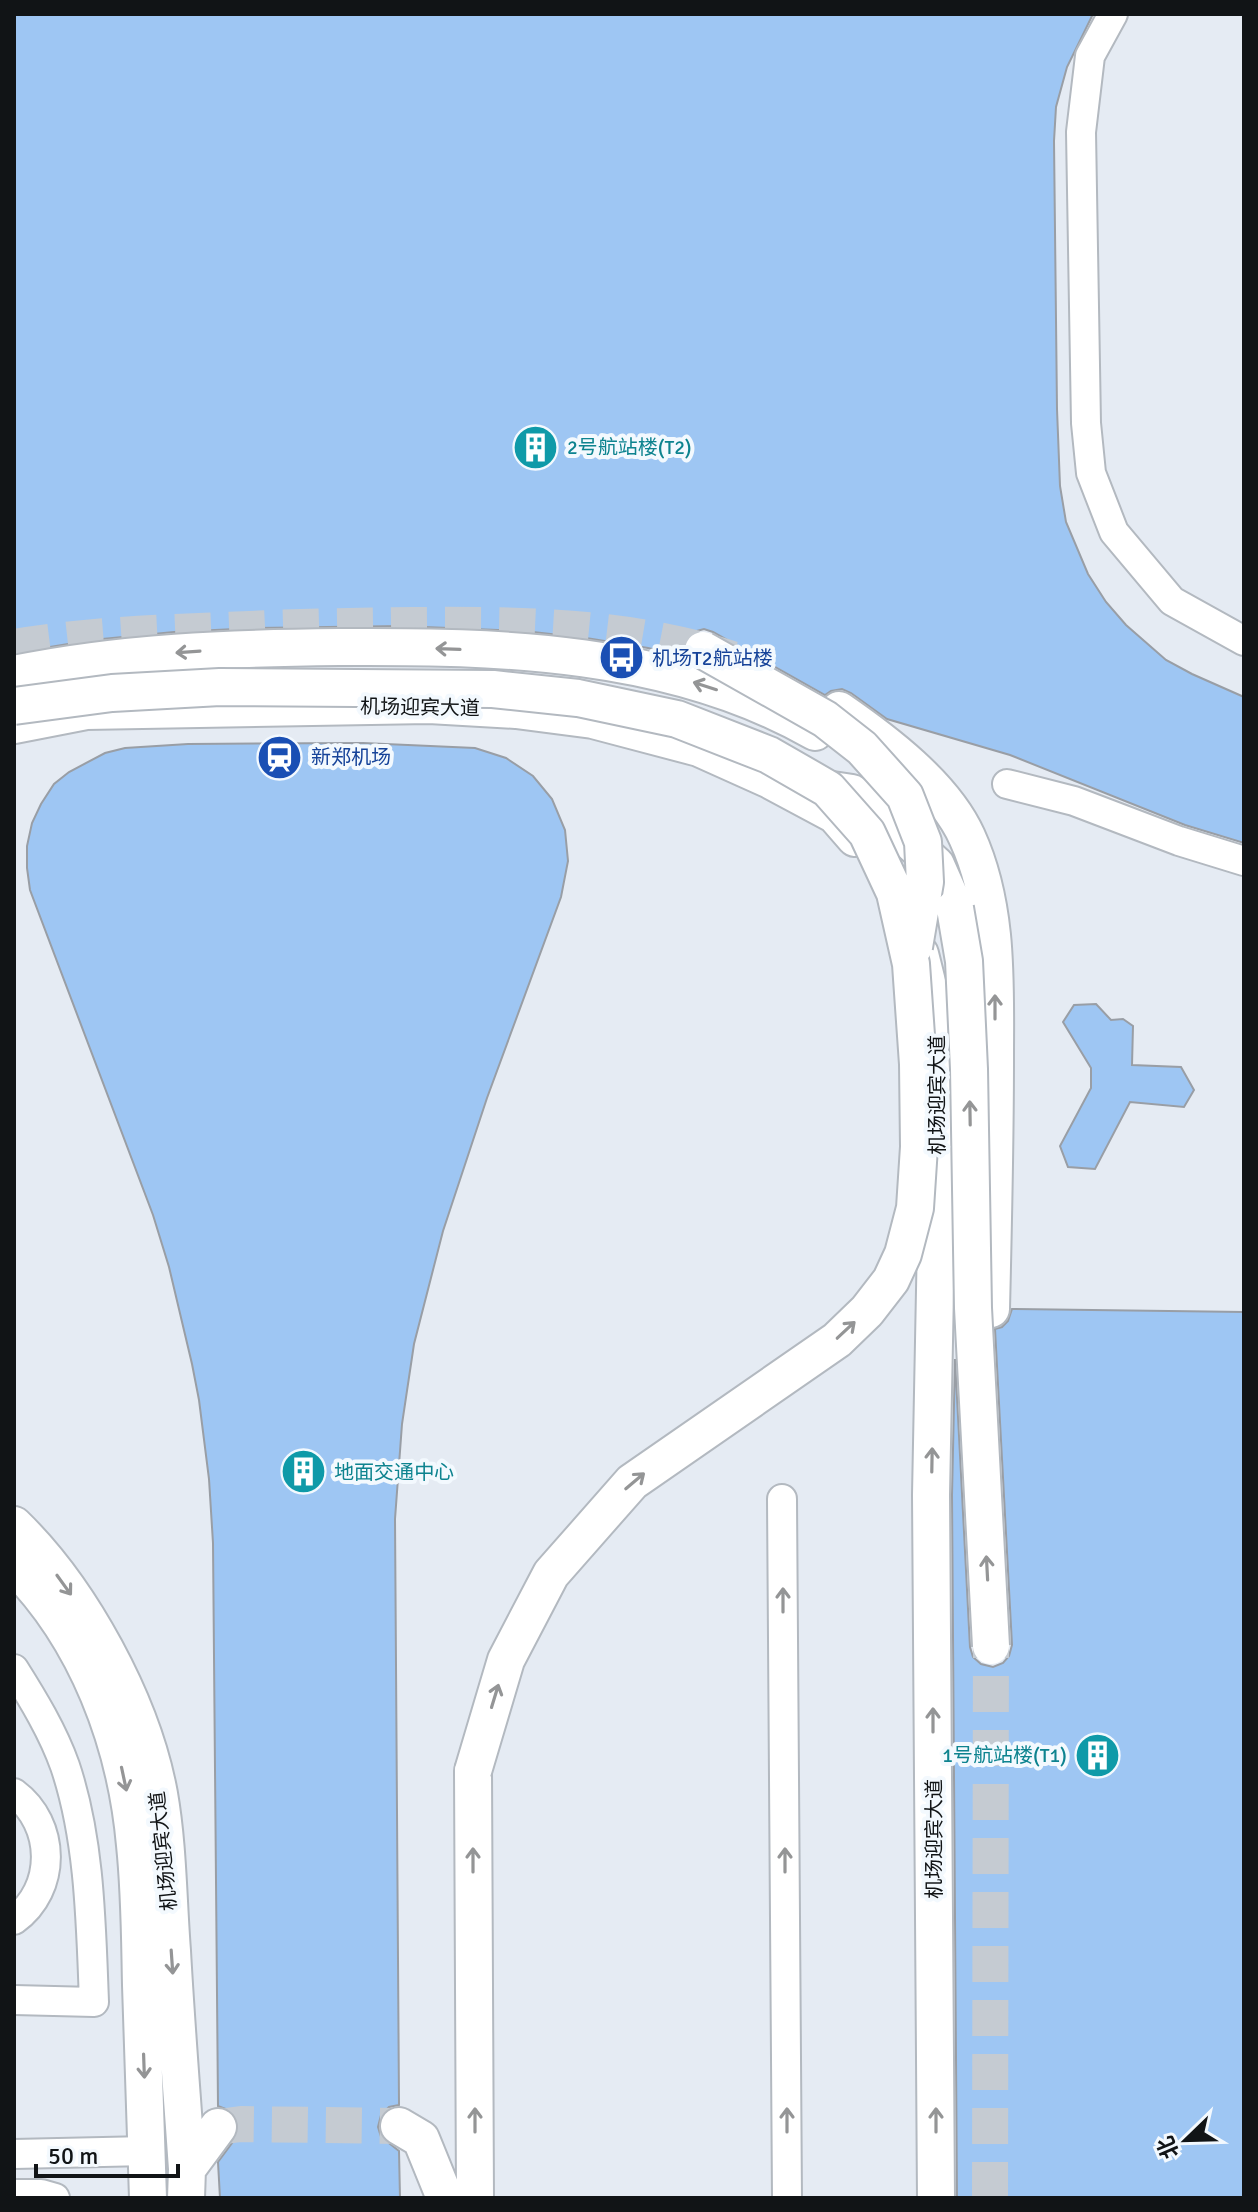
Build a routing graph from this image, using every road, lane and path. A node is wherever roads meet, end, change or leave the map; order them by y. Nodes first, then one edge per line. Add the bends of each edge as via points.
1 (1113, 14) edge
2 (1244, 641) edge
3 (703, 650) tunnel mouth
4 (14, 674) edge
5 (831, 705) dead end
6 (14, 706) edge
7 (781, 713) junction
8 (14, 725) edge
9 (768, 779) junction
10 (1007, 784) dead end
11 (852, 793) junction
12 (891, 824) junction
13 (1244, 861) edge
14 (936, 865) junction
15 (911, 964) junction
16 (940, 1034) junction
17 (991, 1309) dead end
18 (782, 1499) dead end
19 (14, 1525) edge
20 (14, 1566) edge
21 (991, 1646) tunnel mouth
22 (14, 1669) edge
23 (14, 1793) edge
24 (14, 1920) edge
25 (14, 2000) edge
26 (399, 2126) tunnel mouth
27 (218, 2127) dead end
28 (147, 2151) junction
29 (14, 2154) edge
30 (186, 2184) edge
31 (14, 2194) edge
32 (55, 2198) edge
33 (148, 2198) edge
34 (445, 2198) edge
35 (475, 2198) edge
36 (787, 2198) edge
37 (936, 2198) edge

1 - 2 lane via 1090,56 1081,132 1091,473 1114,532 1172,601
3 - 15 main road, bridge via 825,719 862,748 905,796 923,842 925,882
7 -> 4 main road via 675,676 524,652 248,648 123,656
17 -> 5 main road via 995,957 985,888 967,836 947,804 877,738
6 - 15 main road, bridge via 220,687 493,689 578,698 677,719 769,755 828,789 867,833 895,893
7 - 11 main road
7 - 14 main road via 838,746 898,810
8 - 9 main road, 机场迎宾大道 via 86,711 429,705 516,710 593,720 699,748
9 - 11 main road
9 - 16 main road, 机场迎宾大道 via 835,815 880,865 910,915
10 - 13 lane via 1074,801
11 - 12 main road
12 - 14 main road
12 - 16 main road via 916,869 932,917
21 -> 14 main road, bridge via 973,1308 965,977 955,908
35 -> 15 main road, bridge via 473,1771 506,1660 551,1574 632,1482 837,1340 891,1280 915,1208 919,1147
37 -> 16 main road, 机场迎宾大道 via 931,1495
36 -> 18 lane
19 -> 30 main road, 机场迎宾大道 via 81,1608 116,1670 159,1793
20 -> 28 main road via 50,1606 75,1645 114,1736 125,1779 135,1842
22 - 25 lane via 65,1764 79,1818 94,2002
23 - 24 lane via 44,1833 47,1856 34,1901
26 - 34 main road via 421,2139
27 - 30 main road
28 - 29 lane
28 - 33 main road
31 - 32 lane

